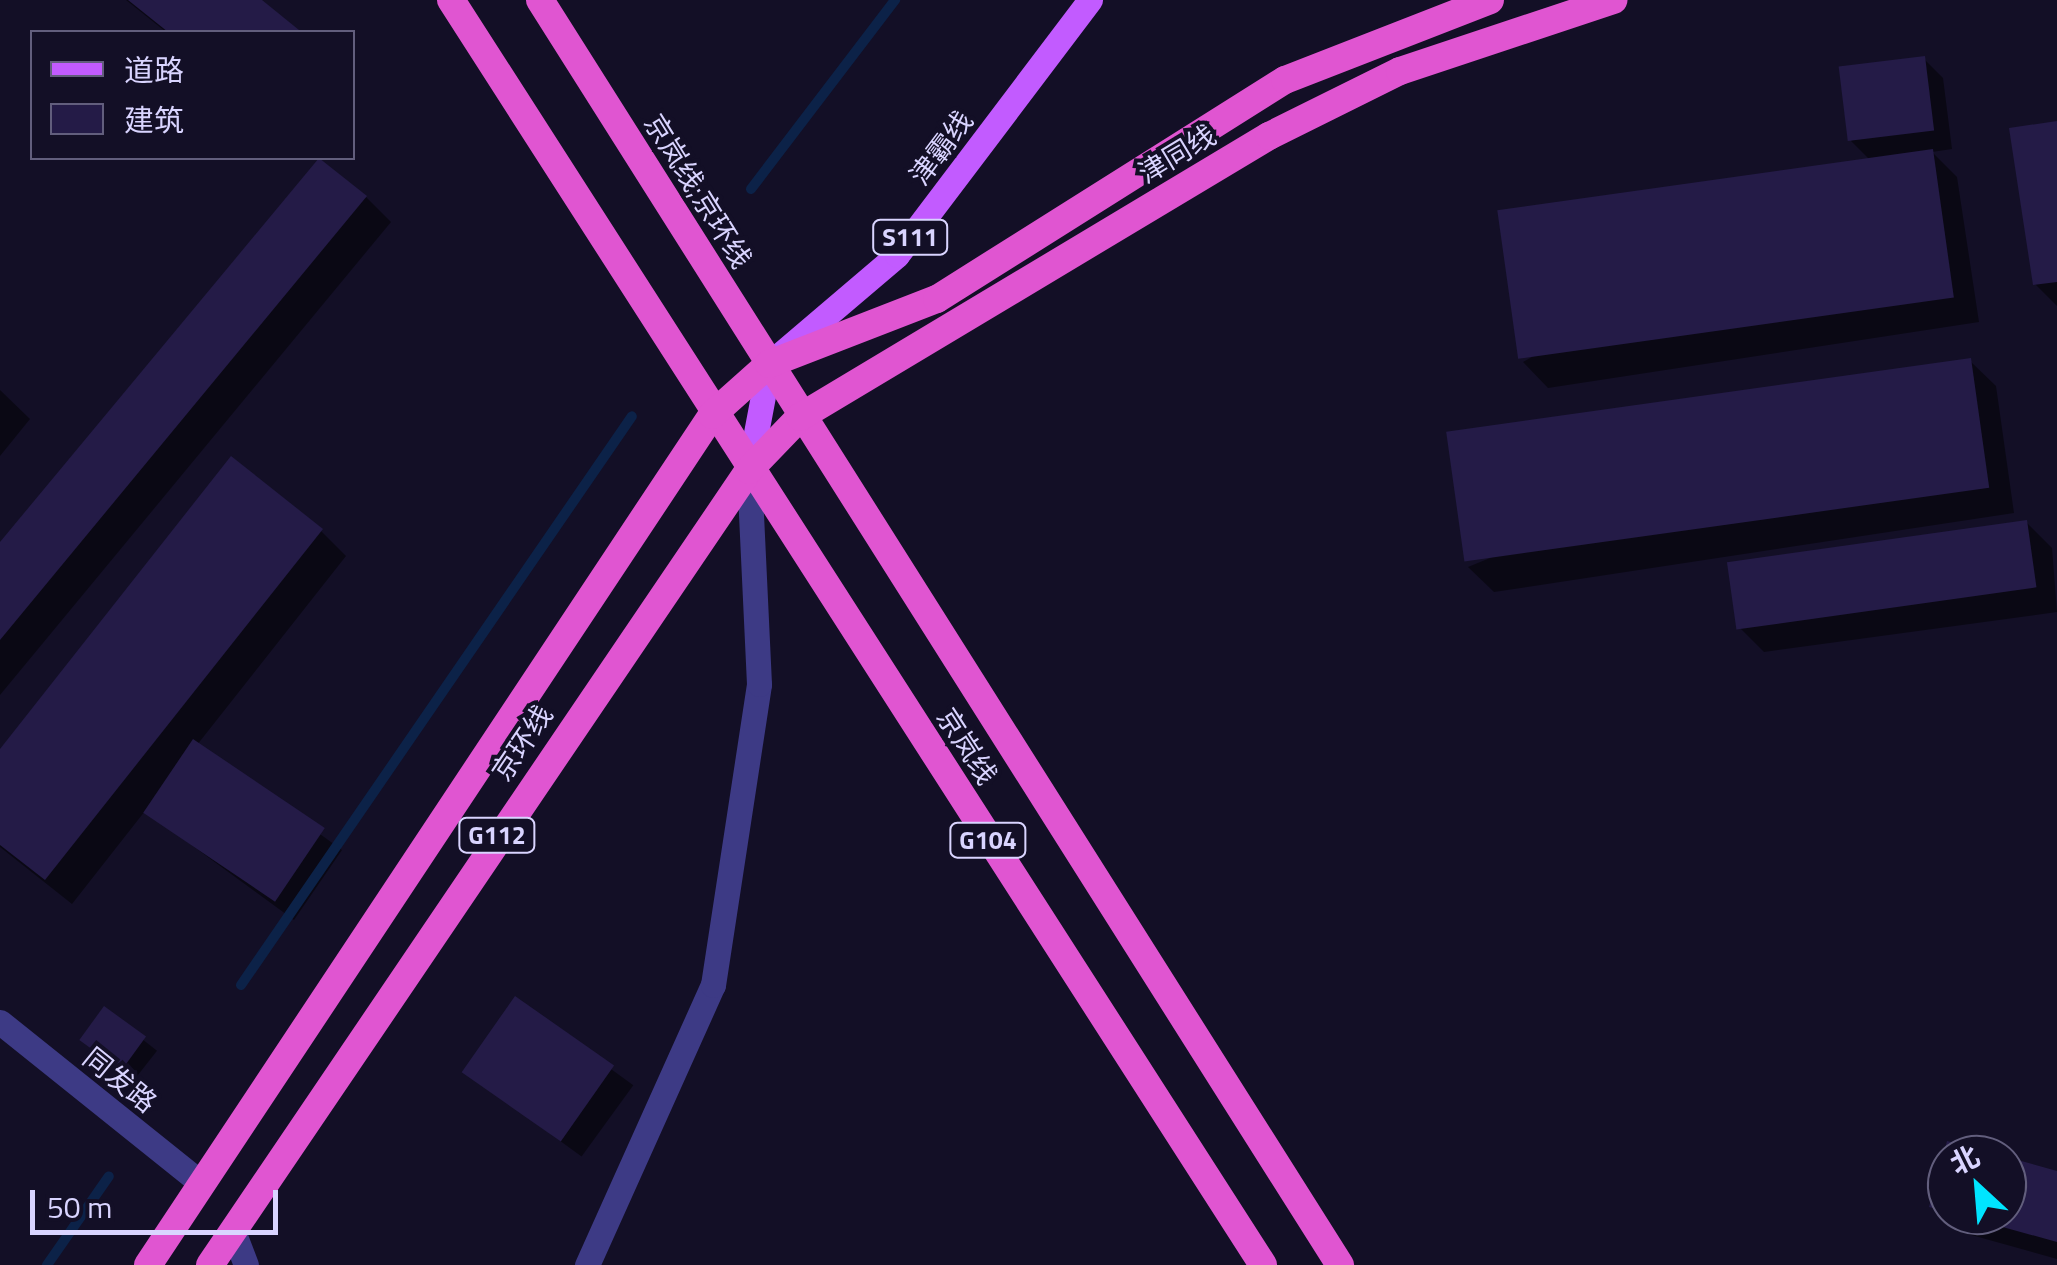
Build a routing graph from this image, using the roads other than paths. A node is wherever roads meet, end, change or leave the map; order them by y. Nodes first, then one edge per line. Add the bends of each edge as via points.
1 (451, 0) edge
2 (540, 0) edge
3 (1090, 0) edge
4 (1490, 0) edge
5 (1614, 0) edge
6 (769, 364) junction
7 (712, 416) junction
8 (800, 418) junction
9 (749, 470) junction
10 (0, 1022) edge
11 (202, 1184) junction
12 (233, 1232) junction
13 (148, 1265) edge
14 (210, 1265) edge
15 (246, 1265) edge
16 (587, 1265) edge
17 (1263, 1265) edge
18 (1340, 1265) edge

1 - 7 highway, G104
2 - 6 highway, 京岚线;京环线 / G104
3 - 6 main road, 津霸线 / S111 via 897,255
4 - 6 highway, 津同线 via 1285,80 937,299
5 - 8 highway, 津同线 via 1400,70 1269,136
6 - 7 highway, 津同线
6 - 8 highway, 京岚线;京环线 / G104
6 - 9 main road
7 - 9 highway, 京岚线 / G104
7 - 11 highway, 京环线 / G112
8 - 9 highway, 京环线 / G112
8 - 18 highway, 京岚线 / G104
9 - 12 highway, 京环线 / G112
9 - 16 street via 759,684 713,985
9 - 17 highway, 京岚线 / G104
10 - 11 street, 同发路
11 - 13 highway, 京环线 / G112
12 - 14 highway, 京环线 / G112
12 - 15 street

